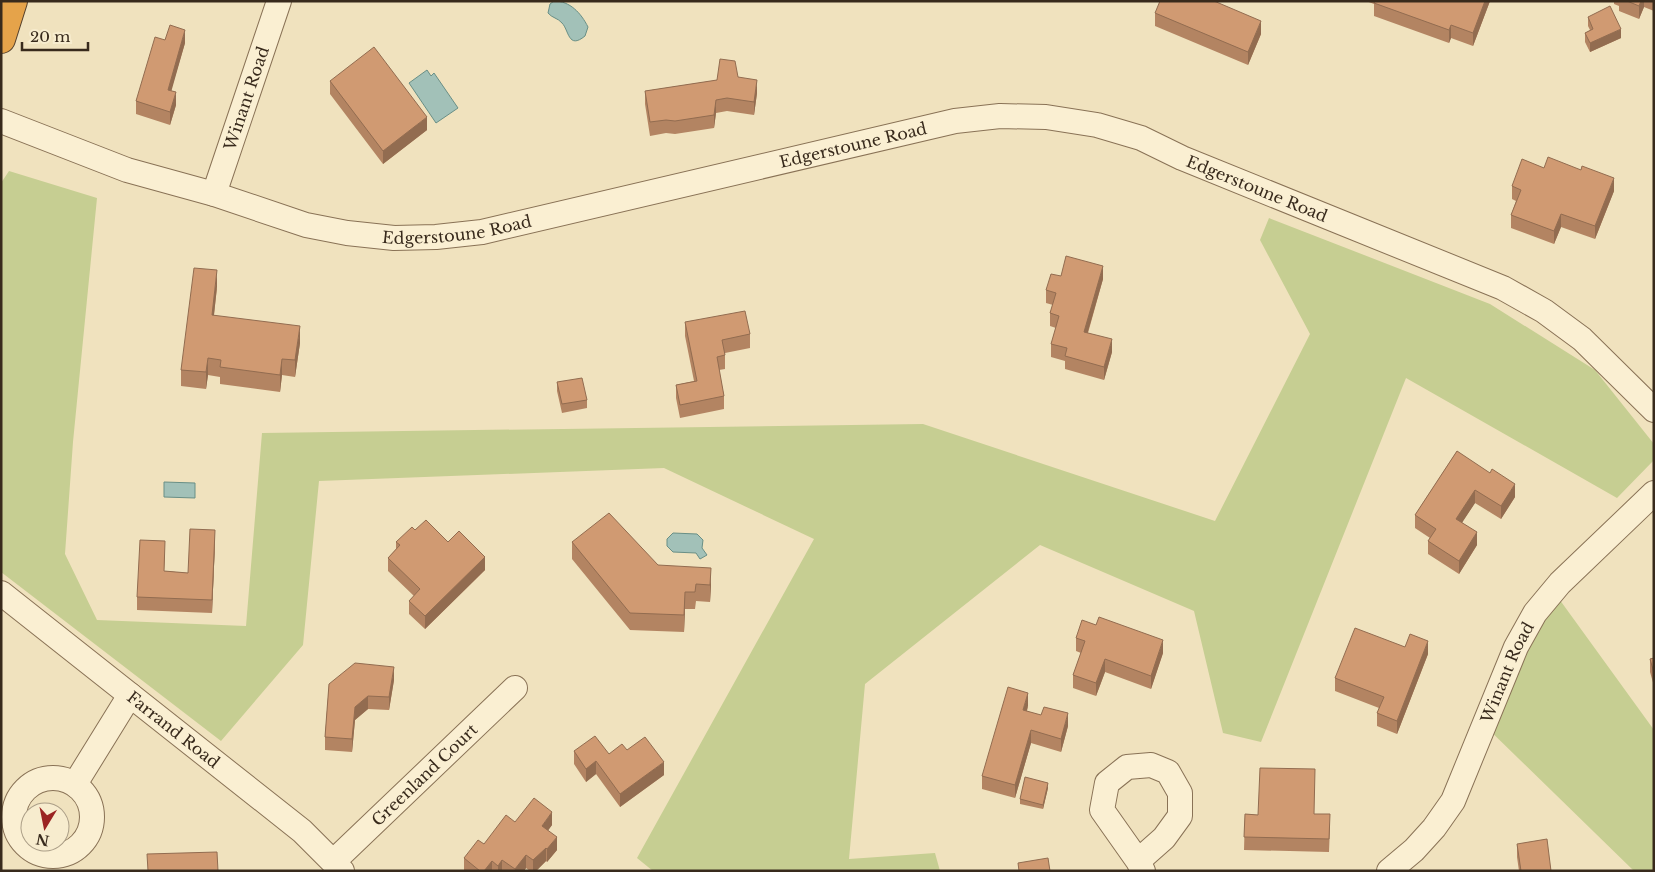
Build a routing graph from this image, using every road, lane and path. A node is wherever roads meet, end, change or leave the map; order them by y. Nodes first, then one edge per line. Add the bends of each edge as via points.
1 (13, 1) edge
2 (279, 1) edge
3 (1, 39) edge
4 (1, 121) edge
5 (214, 194) junction
6 (1654, 410) edge
7 (1654, 493) edge
8 (1, 593) edge
9 (515, 688) dead end
10 (130, 695) junction
11 (75, 784) dead end
12 (338, 866) edge
13 (1389, 871) edge

1 - 3 highway
2 - 5 street, Winant Road
4 - 5 street, Edgerstoune Road via 126,170
5 - 6 street, Edgerstoune Road via 306,225 347,233 394,238 436,237 482,232 955,121 1000,116 1046,117 1098,125 1141,138 1182,158 1502,288 1544,311 1582,339
7 - 13 street, Winant Road via 1560,583 1535,613 1516,647 1453,801 1421,843
8 - 10 street, Farrand Road
9 - 12 street, Greenland Court
10 - 11 street
10 - 12 street, Farrand Road via 302,831

